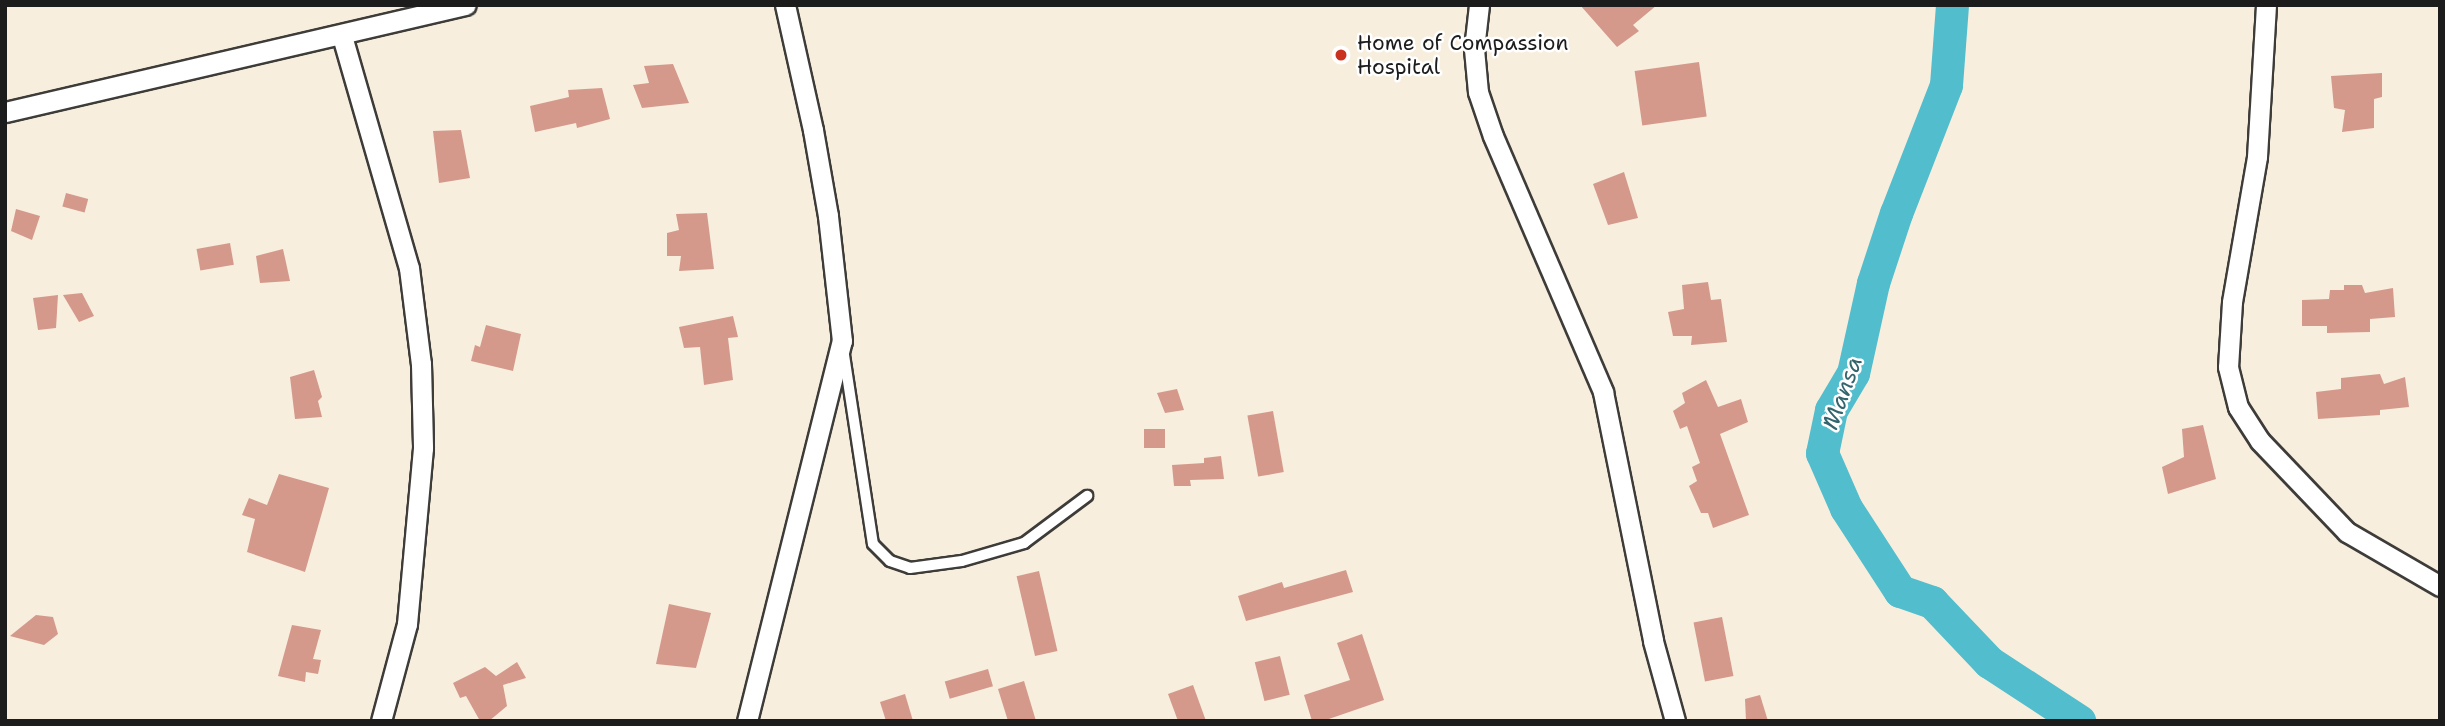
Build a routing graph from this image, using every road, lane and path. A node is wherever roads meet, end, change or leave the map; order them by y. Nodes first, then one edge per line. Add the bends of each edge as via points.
1 (466, 5) edge
2 (785, 5) edge
3 (1479, 5) edge
4 (2266, 5) edge
5 (342, 36) junction
6 (5, 112) edge
7 (842, 341) junction
8 (1087, 496) dead end
9 (2440, 586) edge
10 (381, 721) edge
11 (747, 721) edge
12 (1675, 721) edge

1 - 5 street
2 - 7 street via 828,216
3 - 12 street via 1474,49 1478,92 1603,392 1653,641
4 - 9 street via 2257,157 2232,302 2228,367 2238,407 2260,441 2347,532
5 - 6 street
5 - 10 street via 409,268 421,364 423,448 407,624
7 - 8 lane via 873,544 890,561 910,568 962,561 1024,543
7 - 11 street

